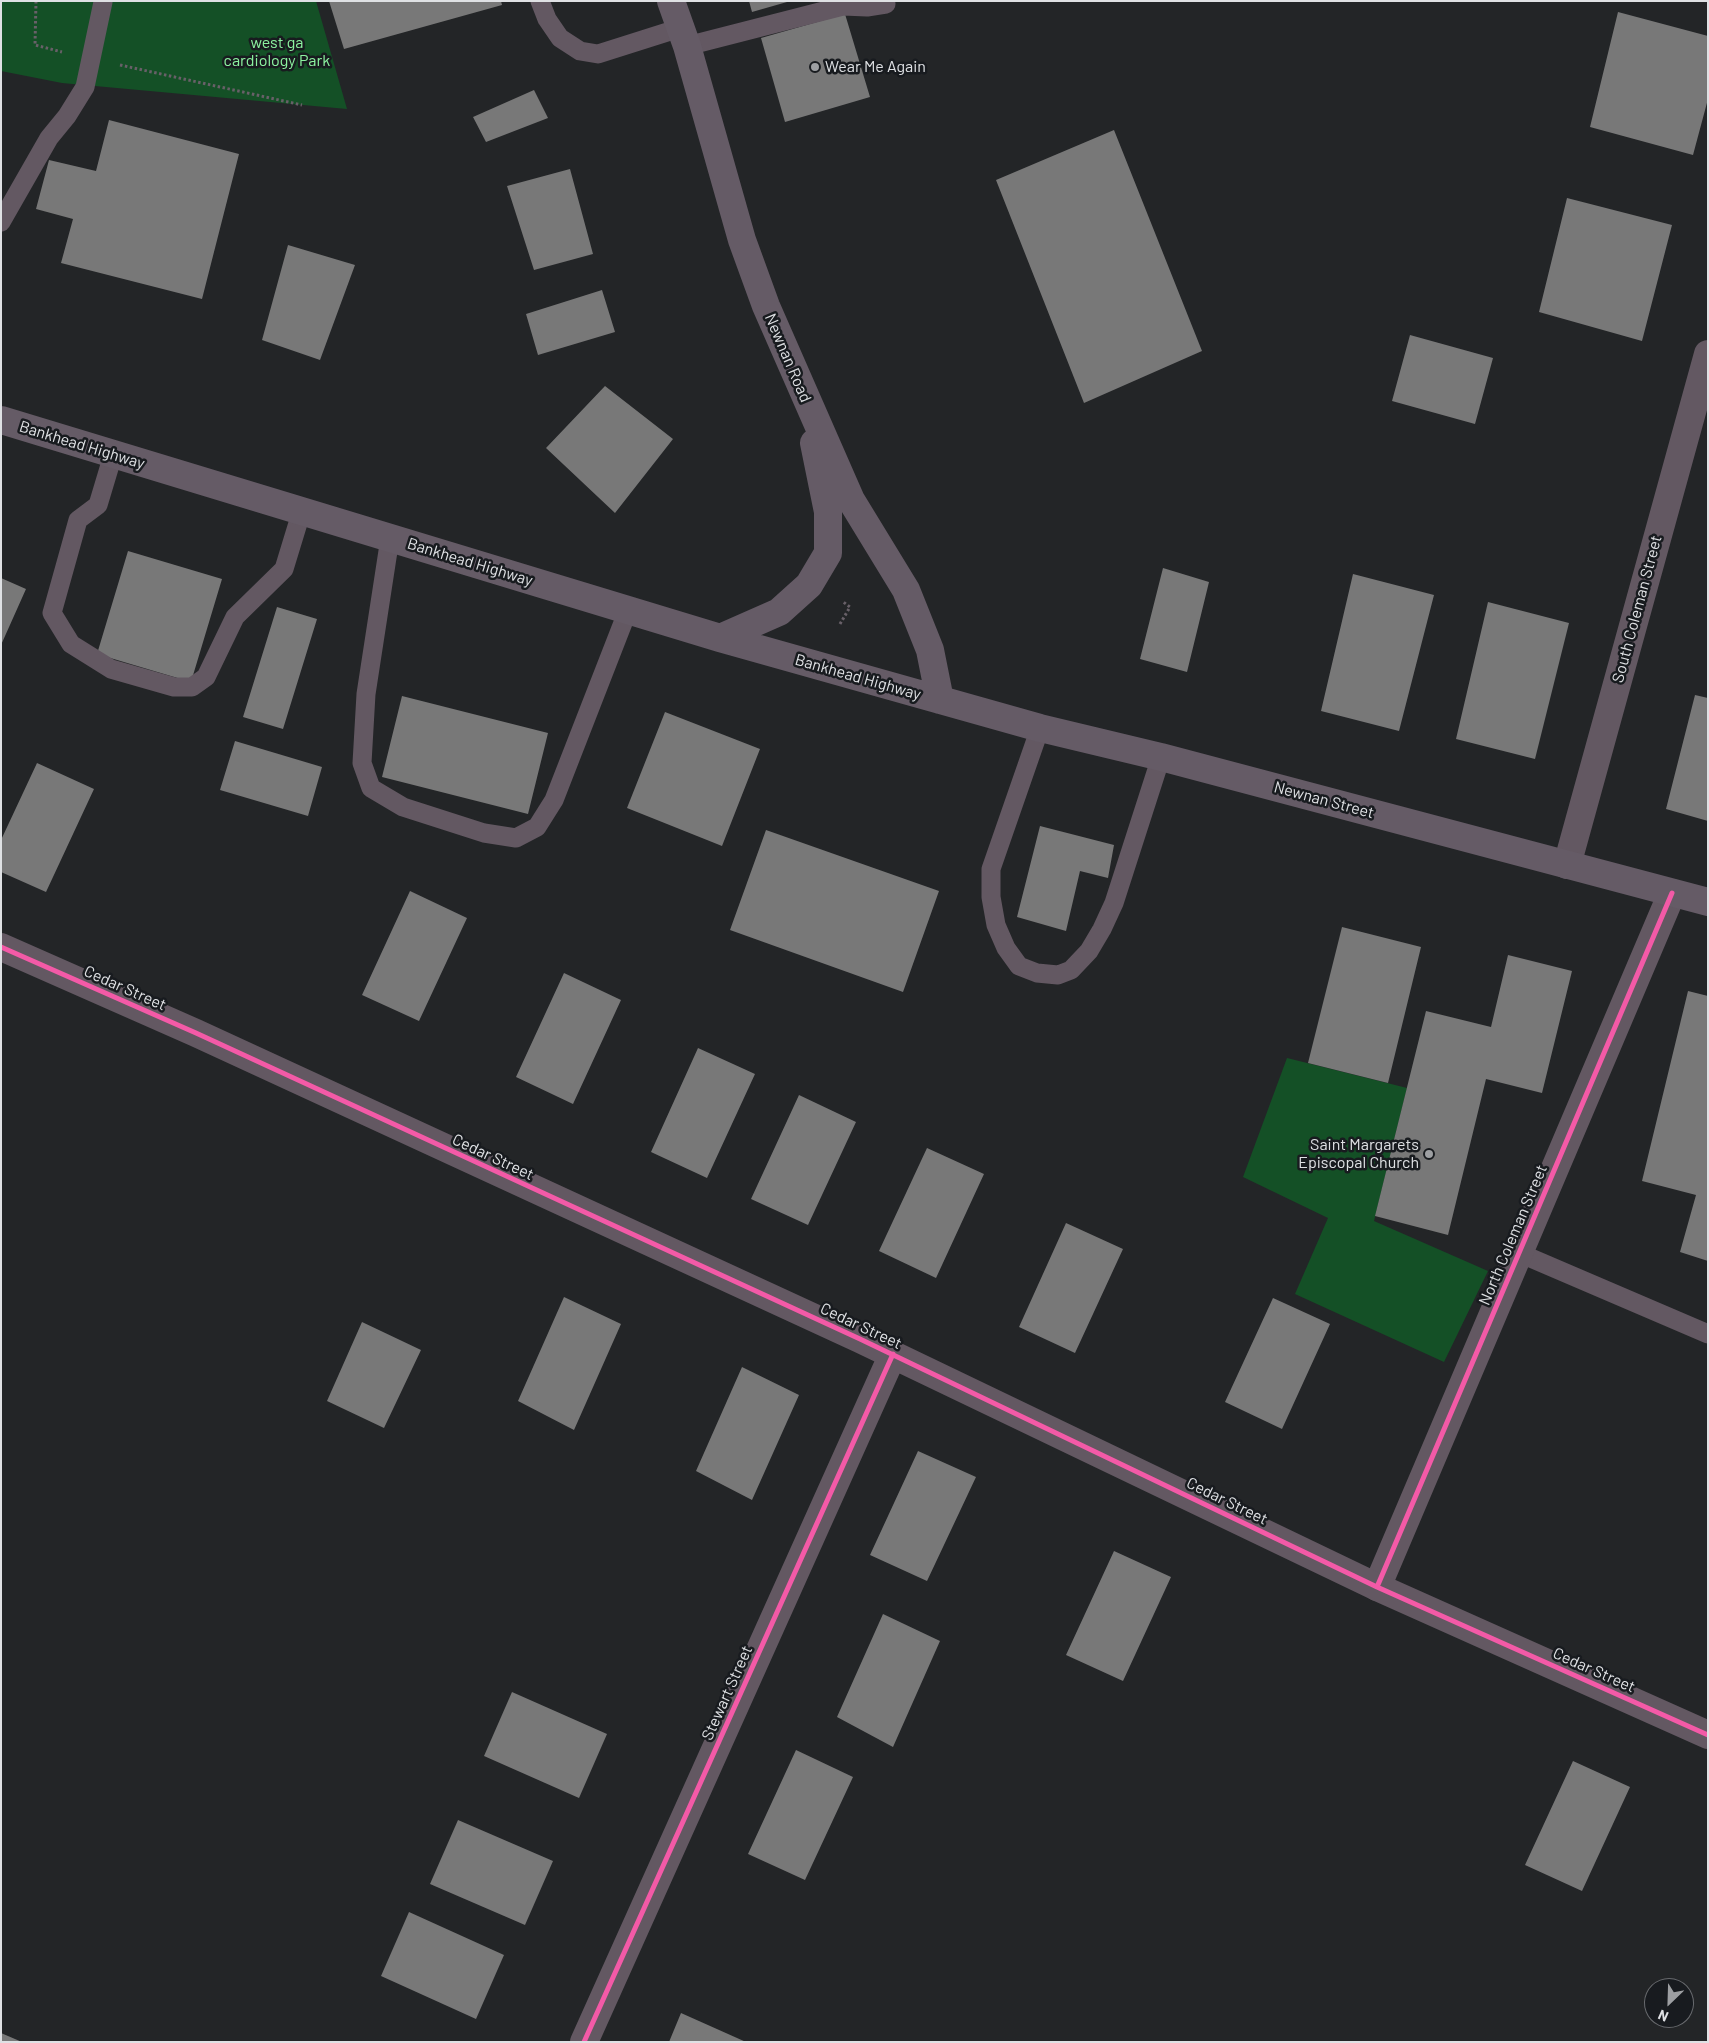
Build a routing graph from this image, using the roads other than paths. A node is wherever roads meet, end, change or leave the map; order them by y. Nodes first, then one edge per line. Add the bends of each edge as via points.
1 (540, 1) edge
2 (670, 1) edge
3 (103, 2) dead end
4 (886, 4) dead end
5 (683, 37) junction
6 (1, 222) edge
7 (1708, 354) edge
8 (804, 396) junction
9 (1, 420) edge
10 (113, 455) junction
11 (302, 510) junction
12 (390, 538) junction
13 (628, 610) junction
14 (720, 638) junction
15 (940, 700) junction
16 (1040, 728) junction
17 (1161, 757) junction
18 (1567, 865) junction
19 (1672, 893) junction
20 (1708, 902) edge
21 (1, 947) edge
22 (1519, 1253) junction
23 (1708, 1334) edge
24 (893, 1354) junction
25 (1378, 1587) junction
26 (1708, 1735) edge
27 (584, 2042) edge

1 - 5 lane via 560,38 580,51 598,54
2 - 5 main road, Newnan Road
3 - 6 lane via 85,87 49,138
4 - 5 lane via 843,6
5 - 8 main road, Newnan Road via 742,240
7 - 18 street, South Coleman Street
8 - 14 main road via 828,512 828,553 809,585 779,612
8 - 15 main road, Newnan Road via 851,500 906,590 930,650
9 - 10 main road, Bankhead Highway
10 - 11 main road, Bankhead Highway
10 - 11 lane via 98,505 78,520 52,613 71,644 111,668 174,687 192,687 206,677 235,617 284,569
11 - 12 main road, Bankhead Highway
12 - 13 main road, Bankhead Highway
12 - 13 lane via 366,694 362,764 371,788 403,808 484,833 516,838 537,827 554,800
13 - 14 main road, Bankhead Highway
14 - 15 main road, Bankhead Highway
15 - 16 main road, Newnan Street
16 - 17 main road, Newnan Street
16 - 17 lane via 991,869 996,925 1006,948 1020,966 1037,973 1058,975 1071,970 1089,951 1102,929 1114,903
17 - 18 main road, Newnan Street
18 - 19 main road, Newnan Street
19 - 20 main road, Newnan Street
19 - 22 street, North Coleman Street
21 - 24 street, Cedar Street
22 - 23 lane
22 - 25 street, North Coleman Street
24 - 25 street, Cedar Street
24 - 27 street, Stewart Street
25 - 26 street, Cedar Street

